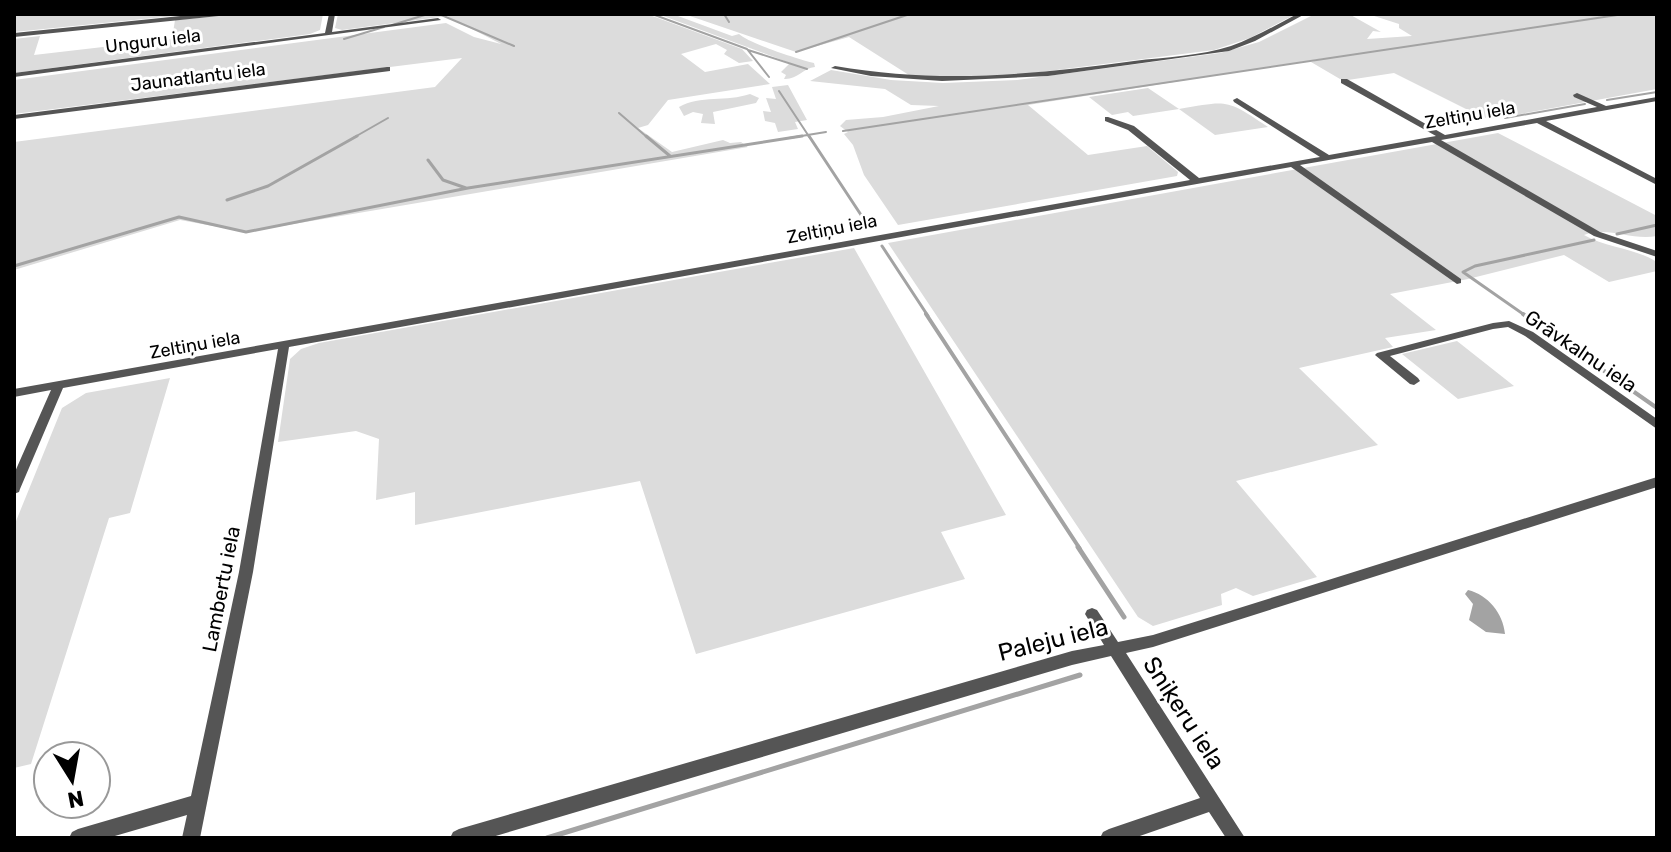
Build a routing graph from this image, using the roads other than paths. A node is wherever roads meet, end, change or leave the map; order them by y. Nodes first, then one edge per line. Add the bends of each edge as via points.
1 (219, 14) edge
2 (332, 14) edge
3 (1302, 14) edge
4 (438, 20) dead end
5 (328, 34) junction
6 (14, 35) edge
7 (835, 68) dead end
8 (387, 69) dead end
9 (14, 75) edge
10 (1344, 81) dead end
11 (1577, 95) dead end
12 (1657, 99) edge
13 (1237, 100) dead end
14 (1605, 108) junction
15 (14, 117) edge
16 (1108, 119) dead end
17 (1537, 120) junction
18 (1437, 138) junction
19 (1326, 157) junction
20 (1291, 163) junction
21 (1196, 180) junction
22 (1657, 182) edge
23 (1657, 254) edge
24 (1457, 281) dead end
25 (284, 346) junction
26 (1414, 381) dead end
27 (59, 385) junction
28 (14, 393) edge
29 (1657, 425) edge
30 (1657, 482) edge
31 (14, 489) edge
32 (1092, 614) dead end
33 (1115, 649) junction
34 (1213, 802) junction
35 (198, 803) junction
36 (78, 838) edge
37 (191, 838) edge
38 (459, 838) edge
39 (1109, 838) edge
40 (1236, 838) edge

1 - 6 street
2 - 5 street
3 - 7 street via 1229,49 1034,76 945,81
4 - 5 street, Unguru iela
5 - 9 street, Unguru iela
8 - 15 street, Jaunatlantu iela
10 - 18 street
11 - 14 street
12 - 14 street, Zeltiņu iela
13 - 19 street
14 - 17 street, Zeltiņu iela
16 - 21 street via 1131,128
17 - 18 street, Zeltiņu iela
17 - 22 street
18 - 19 street, Zeltiņu iela
18 - 23 street via 1597,234
19 - 20 street, Zeltiņu iela
20 - 21 street, Zeltiņu iela
20 - 24 street
21 - 25 street, Zeltiņu iela
25 - 27 street, Zeltiņu iela
25 - 35 street, Lambertu iela via 246,572
26 - 29 street, Grāvkalnu iela via 1381,355 1509,324
27 - 28 street, Zeltiņu iela
27 - 31 street
30 - 33 street, Paleju iela
32 - 33 street, Sniķeru iela
33 - 34 street, Sniķeru iela
33 - 38 street, Paleju iela
34 - 39 street
34 - 40 street, Sniķeru iela
35 - 36 street
35 - 37 street, Lambertu iela

